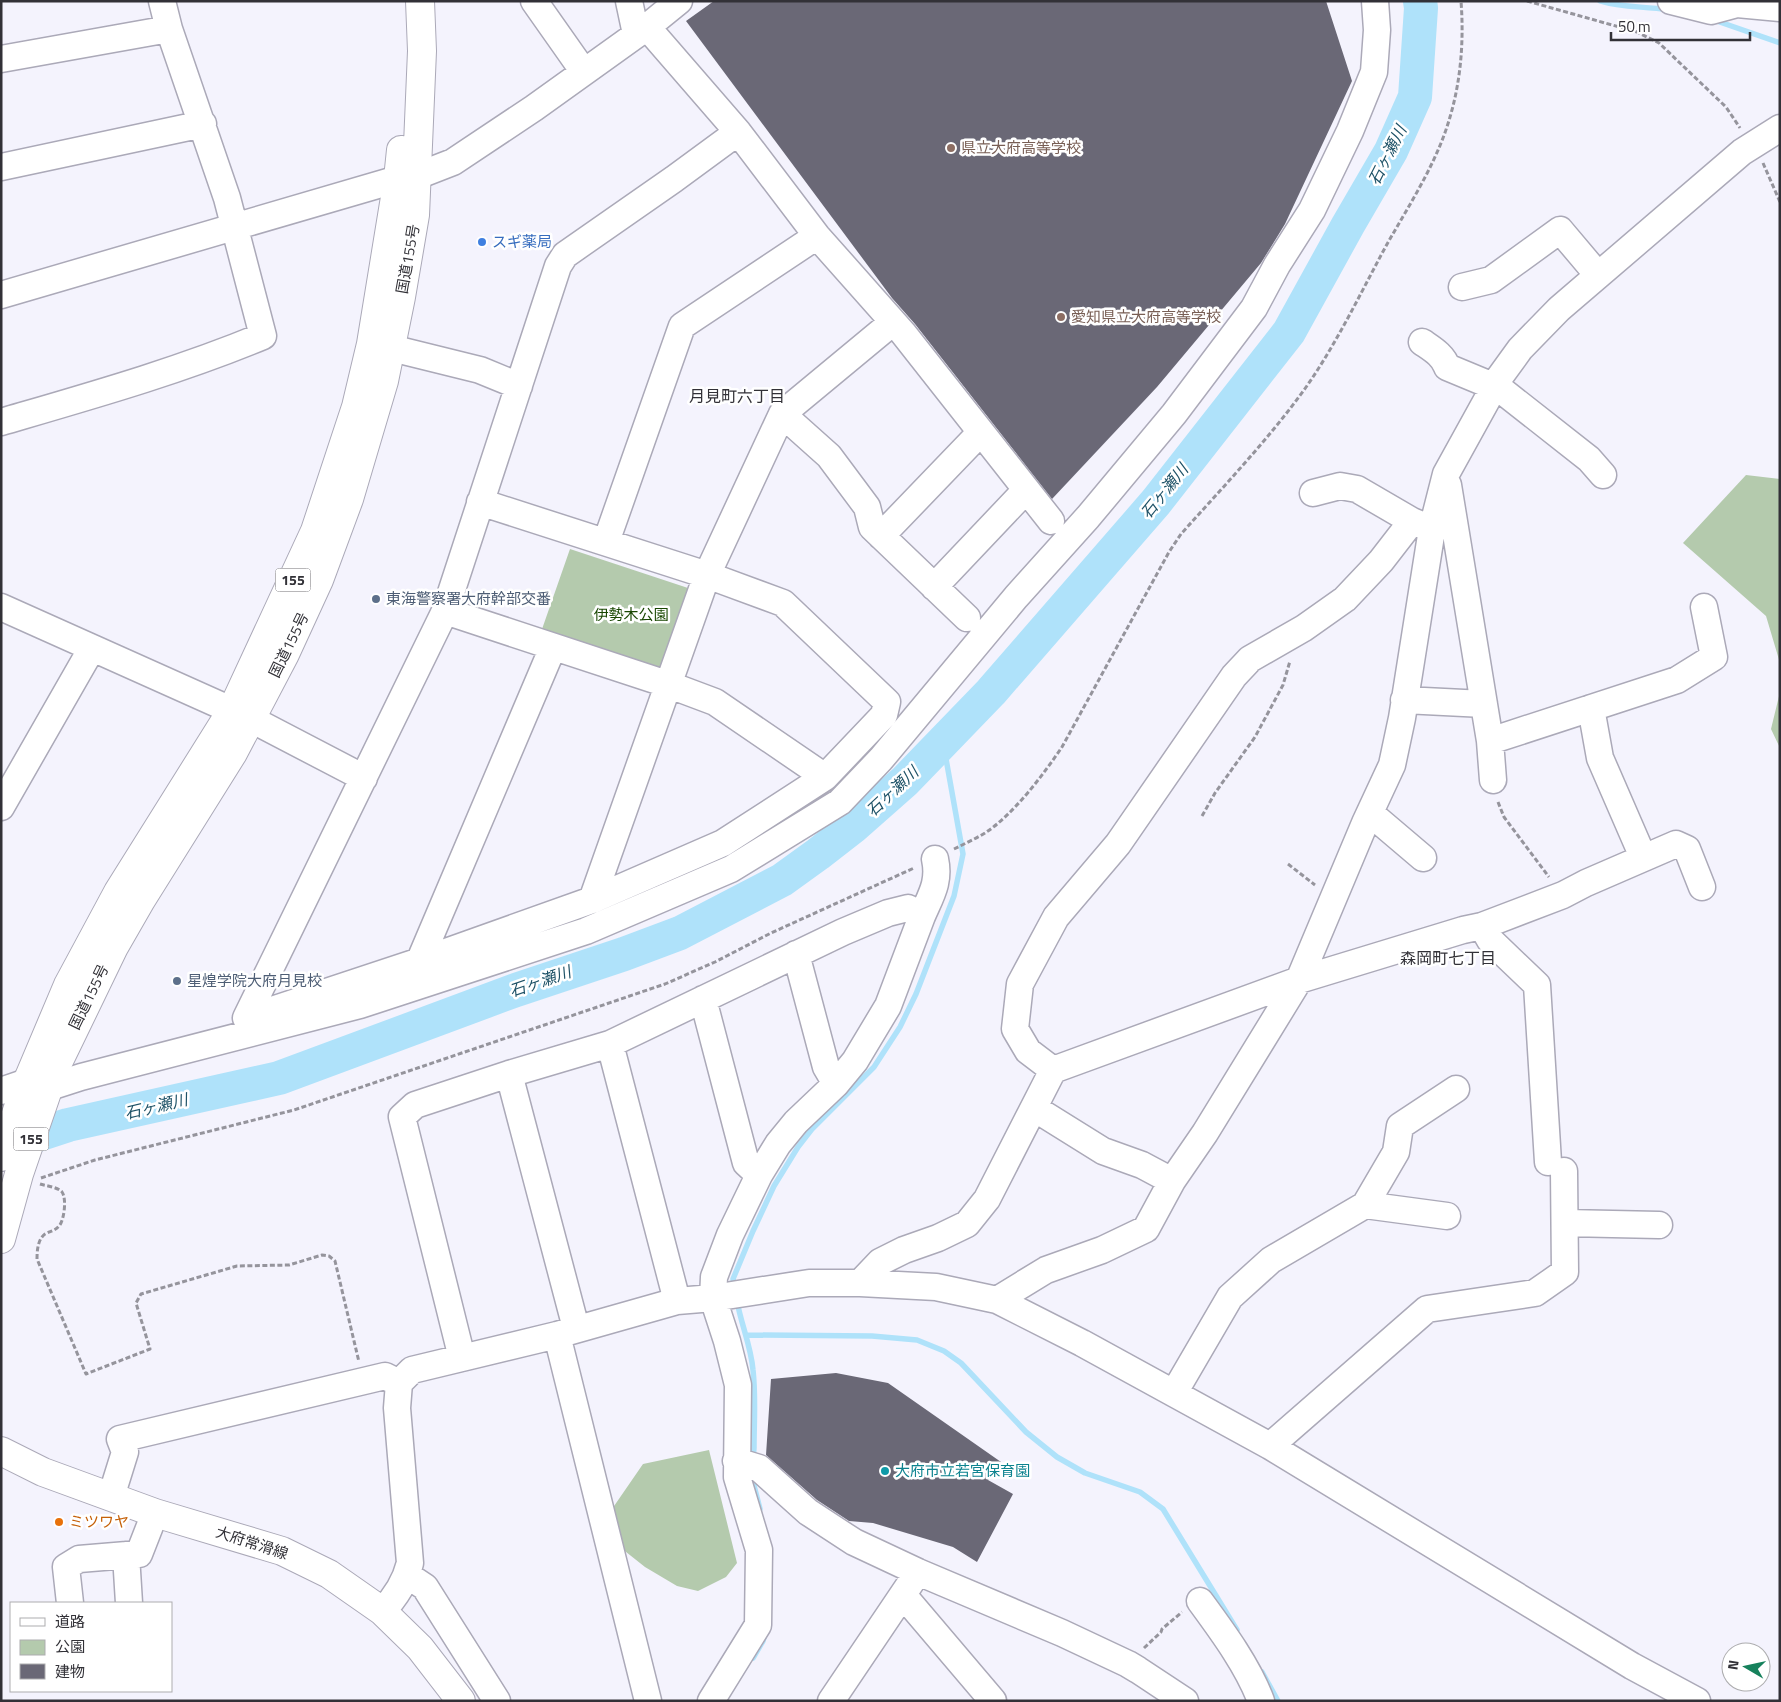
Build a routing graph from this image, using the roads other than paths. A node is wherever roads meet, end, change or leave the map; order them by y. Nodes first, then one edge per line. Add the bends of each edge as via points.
1 (162, 1) edge
2 (404, 1) edge
3 (420, 1) edge
4 (534, 1) edge
5 (629, 1) edge
6 (679, 1) edge
7 (1375, 1) edge
8 (1671, 1) edge
9 (1736, 2) edge
10 (1780, 8) edge
11 (169, 29) junction
12 (642, 30) junction
13 (1, 59) edge
14 (584, 72) junction
15 (203, 124) junction
16 (1780, 128) edge
17 (738, 132) junction
18 (1, 168) edge
19 (408, 177) junction
20 (234, 226) junction
21 (817, 236) junction
22 (1598, 275) junction
23 (1462, 287) dead end
24 (1, 295) edge
25 (893, 322) junction
26 (1422, 342) dead end
27 (391, 348) junction
28 (519, 386) junction
29 (1494, 386) junction
30 (782, 414) junction
31 (1, 422) edge
32 (981, 432) junction
33 (1446, 474) junction
34 (1603, 475) dead end
35 (1026, 490) junction
36 (1313, 493) dead end
37 (480, 502) junction
38 (1051, 521) dead end
39 (1422, 525) junction
40 (881, 536) junction
41 (606, 542) junction
42 (707, 575) junction
43 (934, 587) junction
44 (1, 607) edge
45 (1704, 607) dead end
46 (445, 611) junction
47 (967, 618) dead end
48 (553, 647) junction
49 (92, 648) junction
50 (667, 684) junction
51 (1404, 700) junction
52 (1484, 704) junction
53 (1591, 708) junction
54 (241, 715) junction
55 (1490, 742) junction
56 (824, 777) junction
57 (364, 778) junction
58 (1494, 780) road end
59 (1, 807) edge
60 (1370, 813) junction
61 (1643, 857) junction
62 (1422, 858) dead end
63 (936, 859) dead end
64 (1702, 887) dead end
65 (592, 900) junction
66 (922, 916) junction
67 (1482, 926) junction
68 (796, 954) junction
69 (420, 960) junction
70 (1299, 980) junction
71 (703, 999) junction
72 (246, 1018) junction
73 (610, 1044) junction
74 (1053, 1070) junction
75 (509, 1074) junction
76 (836, 1084) junction
77 (32, 1090) edge
78 (1456, 1090) dead end
79 (1034, 1108) junction
80 (10, 1166) edge
81 (759, 1176) junction
82 (1172, 1181) junction
83 (1365, 1205) junction
84 (1447, 1216) dead end
85 (1566, 1223) junction
86 (1659, 1225) dead end
87 (1, 1239) edge
88 (860, 1283) junction
89 (727, 1295) junction
90 (997, 1300) junction
91 (677, 1301) junction
92 (567, 1331) junction
93 (462, 1358) junction
94 (399, 1384) junction
95 (1174, 1393) junction
96 (1270, 1446) junction
97 (1, 1450) edge
98 (736, 1461) junction
99 (111, 1497) junction
100 (155, 1513) junction
101 (126, 1555) junction
102 (918, 1572) junction
103 (407, 1574) junction
104 (903, 1594) junction
105 (1200, 1601) road end
106 (70, 1602) edge
107 (129, 1602) edge
108 (382, 1611) junction
109 (461, 1701) edge
110 (498, 1701) edge
111 (648, 1701) edge
112 (711, 1701) edge
113 (831, 1701) edge
114 (993, 1701) edge
115 (1184, 1701) edge
116 (1261, 1701) edge
117 (1697, 1701) edge

1 - 11 street
2 - 19 main road, 国道155号 / 155
3 - 19 main road, 国道155号 / 155 via 422,51
4 - 14 street
5 - 12 street
6 - 12 street
7 - 77 street via 1374,72 1312,210 1254,308 1174,414 882,759 840,802 731,869 586,930 360,1005
8 - 9 street via 1711,11
9 - 10 street
11 - 13 street
11 - 15 street
12 - 14 street
12 - 17 street
14 - 19 street via 453,162
15 - 18 street
15 - 20 street
16 - 22 street via 1742,152
17 - 21 street
17 - 28 street via 565,254 558,266
19 - 20 street
19 - 27 main road, 国道155号 / 155 via 415,215
19 - 54 main road, 国道155号 / 155 via 356,407 315,531
20 - 24 street
20 - 31 street via 263,336 216,356
21 - 25 street
21 - 41 street via 682,326
22 - 23 street via 1560,230 1490,280
22 - 29 street via 1520,349
25 - 30 street
25 - 32 street
26 - 29 street via 1444,360 1447,367
27 - 28 street via 480,370
27 - 54 main road, 国道155号 / 155 via 362,458 319,580 285,654
28 - 37 street
29 - 33 street
29 - 34 street via 1589,459
30 - 40 street via 829,456 867,507 872,527
30 - 42 street
32 - 35 street
32 - 40 street
33 - 39 street
33 - 52 street
35 - 38 street
35 - 43 street
36 - 39 street via 1340,486 1357,488
37 - 41 street
37 - 46 street
39 - 51 street
39 - 74 street via 1345,598 1304,628 1250,659 1234,676 1118,844 1056,917 1020,984 1015,1029 1028,1051
40 - 43 street
41 - 42 street
42 - 50 street
42 - 56 street via 783,603 887,702 884,715
43 - 47 street
44 - 49 street
45 - 53 street via 1714,657 1677,680
46 - 48 street
46 - 57 street
48 - 50 street
48 - 69 street
49 - 54 street
49 - 59 street
50 - 56 street via 715,702
50 - 65 street
51 - 52 street
51 - 60 street via 1392,765
52 - 55 street
53 - 55 street
53 - 61 street via 1600,758
54 - 57 street
54 - 77 main road, 国道155号 / 155 via 233,753 141,900
55 - 58 street
56 - 65 street via 723,844
57 - 72 street
60 - 62 street
60 - 70 street
61 - 64 street via 1676,844 1687,849
61 - 67 street via 1563,895
63 - 66 street via 935,887
65 - 69 street
66 - 68 street via 908,908 888,913
66 - 76 street via 888,1006
67 - 70 street
67 - 85 street via 1490,940 1537,985 1556,1167
68 - 71 street
68 - 76 street via 826,1067
69 - 72 street
70 - 74 street
70 - 82 street
71 - 73 street
71 - 81 street via 746,1163
72 - 77 street
73 - 75 street
73 - 91 street
74 - 79 street
75 - 92 street
75 - 93 street via 415,1105 402,1117
76 - 81 street via 796,1122
77 - 80 main road, 国道155号 / 155
78 - 83 street via 1400,1126 1396,1152
79 - 82 street via 1103,1151 1142,1165
79 - 88 street via 987,1199 967,1224 880,1262
80 - 87 main road, 国道155号 / 155
81 - 89 street via 714,1277
82 - 90 street via 1146,1228 1102,1250 1046,1270
83 - 84 street
83 - 95 street via 1271,1260 1230,1297
85 - 86 street
85 - 96 street via 1565,1272 1535,1293 1426,1309
88 - 89 street via 809,1283
88 - 90 street via 936,1287
89 - 91 street
89 - 98 street via 727,1341 738,1385
90 - 95 street
91 - 92 street
92 - 93 street
92 - 111 street
93 - 94 street via 412,1370
94 - 99 street via 385,1376 120,1439 125,1452
94 - 103 street via 397,1408 410,1563
95 - 96 street
96 - 117 street via 1632,1666
97 - 99 main road, 大府常滑線 via 43,1472
98 - 102 street via 759,1468 808,1512 854,1542
98 - 112 street via 737,1477 759,1550 758,1626
99 - 100 main road, 大府常滑線
100 - 101 street via 139,1554
100 - 108 main road, 大府常滑線 via 282,1551 328,1574
101 - 106 street via 79,1559 66,1567
101 - 107 street
102 - 104 street
102 - 115 street via 1128,1664
103 - 108 street via 396,1596
103 - 110 street via 425,1587
104 - 113 street
104 - 114 street
105 - 116 street via 1254,1684
108 - 109 main road, 大府常滑線 via 420,1648

